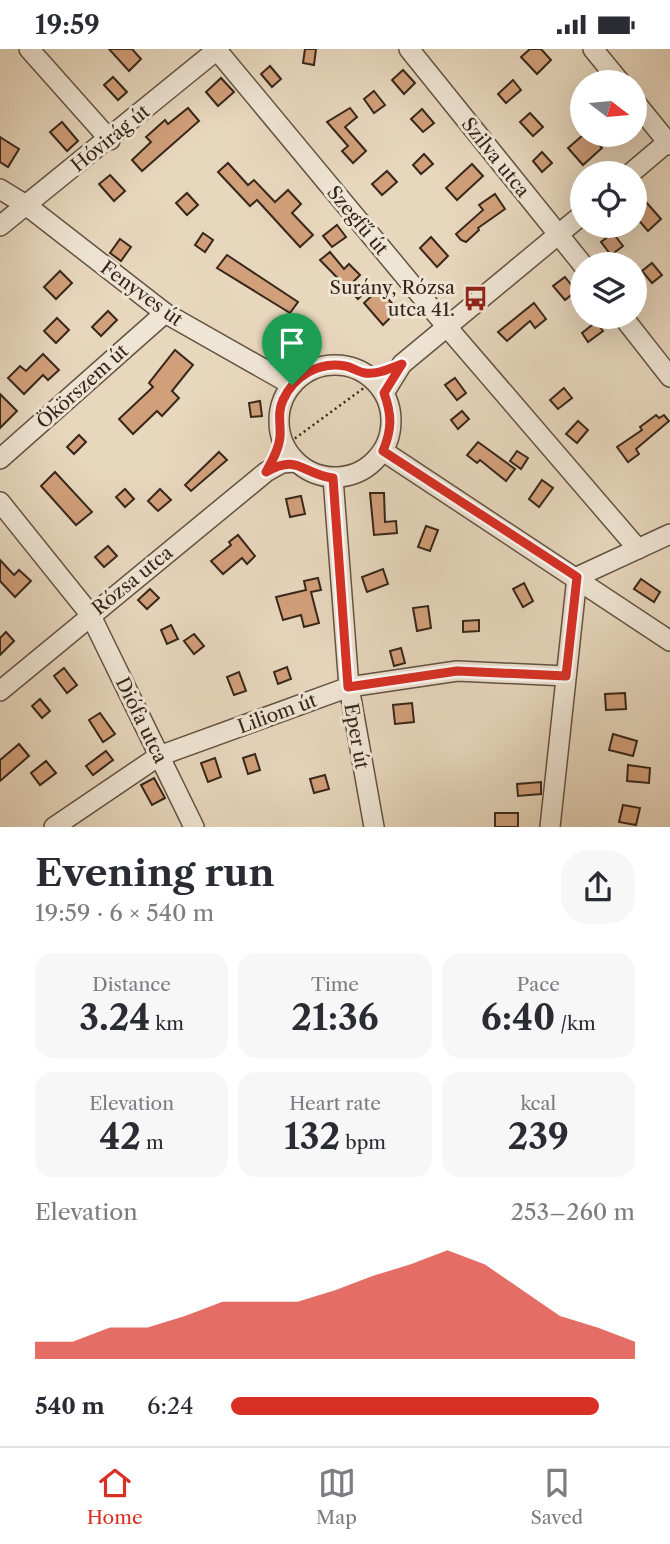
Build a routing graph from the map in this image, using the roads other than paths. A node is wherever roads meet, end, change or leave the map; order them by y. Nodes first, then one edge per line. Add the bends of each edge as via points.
1 (29, 49) edge
2 (217, 49) edge
3 (409, 49) edge
4 (593, 49) edge
5 (610, 70) edge
6 (648, 117) edge
7 (110, 140) junction
8 (669, 143) edge
9 (646, 161) edge
10 (0, 189) edge
11 (26, 205) junction
12 (570, 225) edge
13 (0, 226) edge
14 (559, 235) junction
15 (573, 252) edge
16 (164, 313) junction
17 (447, 327) junction
18 (632, 329) edge
19 (670, 377) edge
20 (375, 382) junction
21 (292, 385) junction
22 (287, 448) junction
23 (383, 451) junction
24 (0, 459) edge
25 (266, 472) junction
26 (333, 478) junction
27 (0, 502) edge
28 (670, 534) edge
29 (638, 549) junction
30 (577, 577) junction
31 (90, 614) junction
32 (670, 641) edge
33 (566, 676) junction
34 (348, 687) junction
35 (0, 691) edge
36 (159, 756) junction
37 (54, 827) edge
38 (194, 827) edge
39 (374, 827) edge
40 (550, 827) edge

1 - 7 street
2 - 7 street, Hóvirág út
2 - 17 street, Szegfű út
3 - 14 street, Szilva utca
4 - 5 street
6 - 8 street
7 - 11 street, Hóvirág út
8 - 9 street
10 - 11 street, Fenyves út
11 - 13 street, Hóvirág út
11 - 16 street, Fenyves út
12 - 14 street
14 - 15 street, Szilva utca
14 - 17 street
16 - 21 street, Fenyves út
16 - 24 street, Ökörszem út
17 - 20 street
17 - 29 street, Szegfű út
18 - 19 street
20 - 21 street via 344,365 324,366
20 - 23 street via 392,413 391,433
21 - 22 street via 279,415
22 - 25 street
22 - 25 street via 282,463
22 - 26 street via 312,473
23 - 26 street via 356,474
23 - 30 street
25 - 31 street, Rózsa utca
26 - 34 street, Eper út
27 - 31 street, Diófa utca
28 - 29 street
29 - 30 street
30 - 32 street
30 - 33 street
31 - 35 street, Rózsa utca
31 - 36 street, Diófa utca
33 - 34 street, Liliom út via 457,671
33 - 40 street
34 - 36 street, Liliom út
34 - 39 street, Eper út
36 - 37 street, Liliom út
36 - 38 street, Diófa utca

